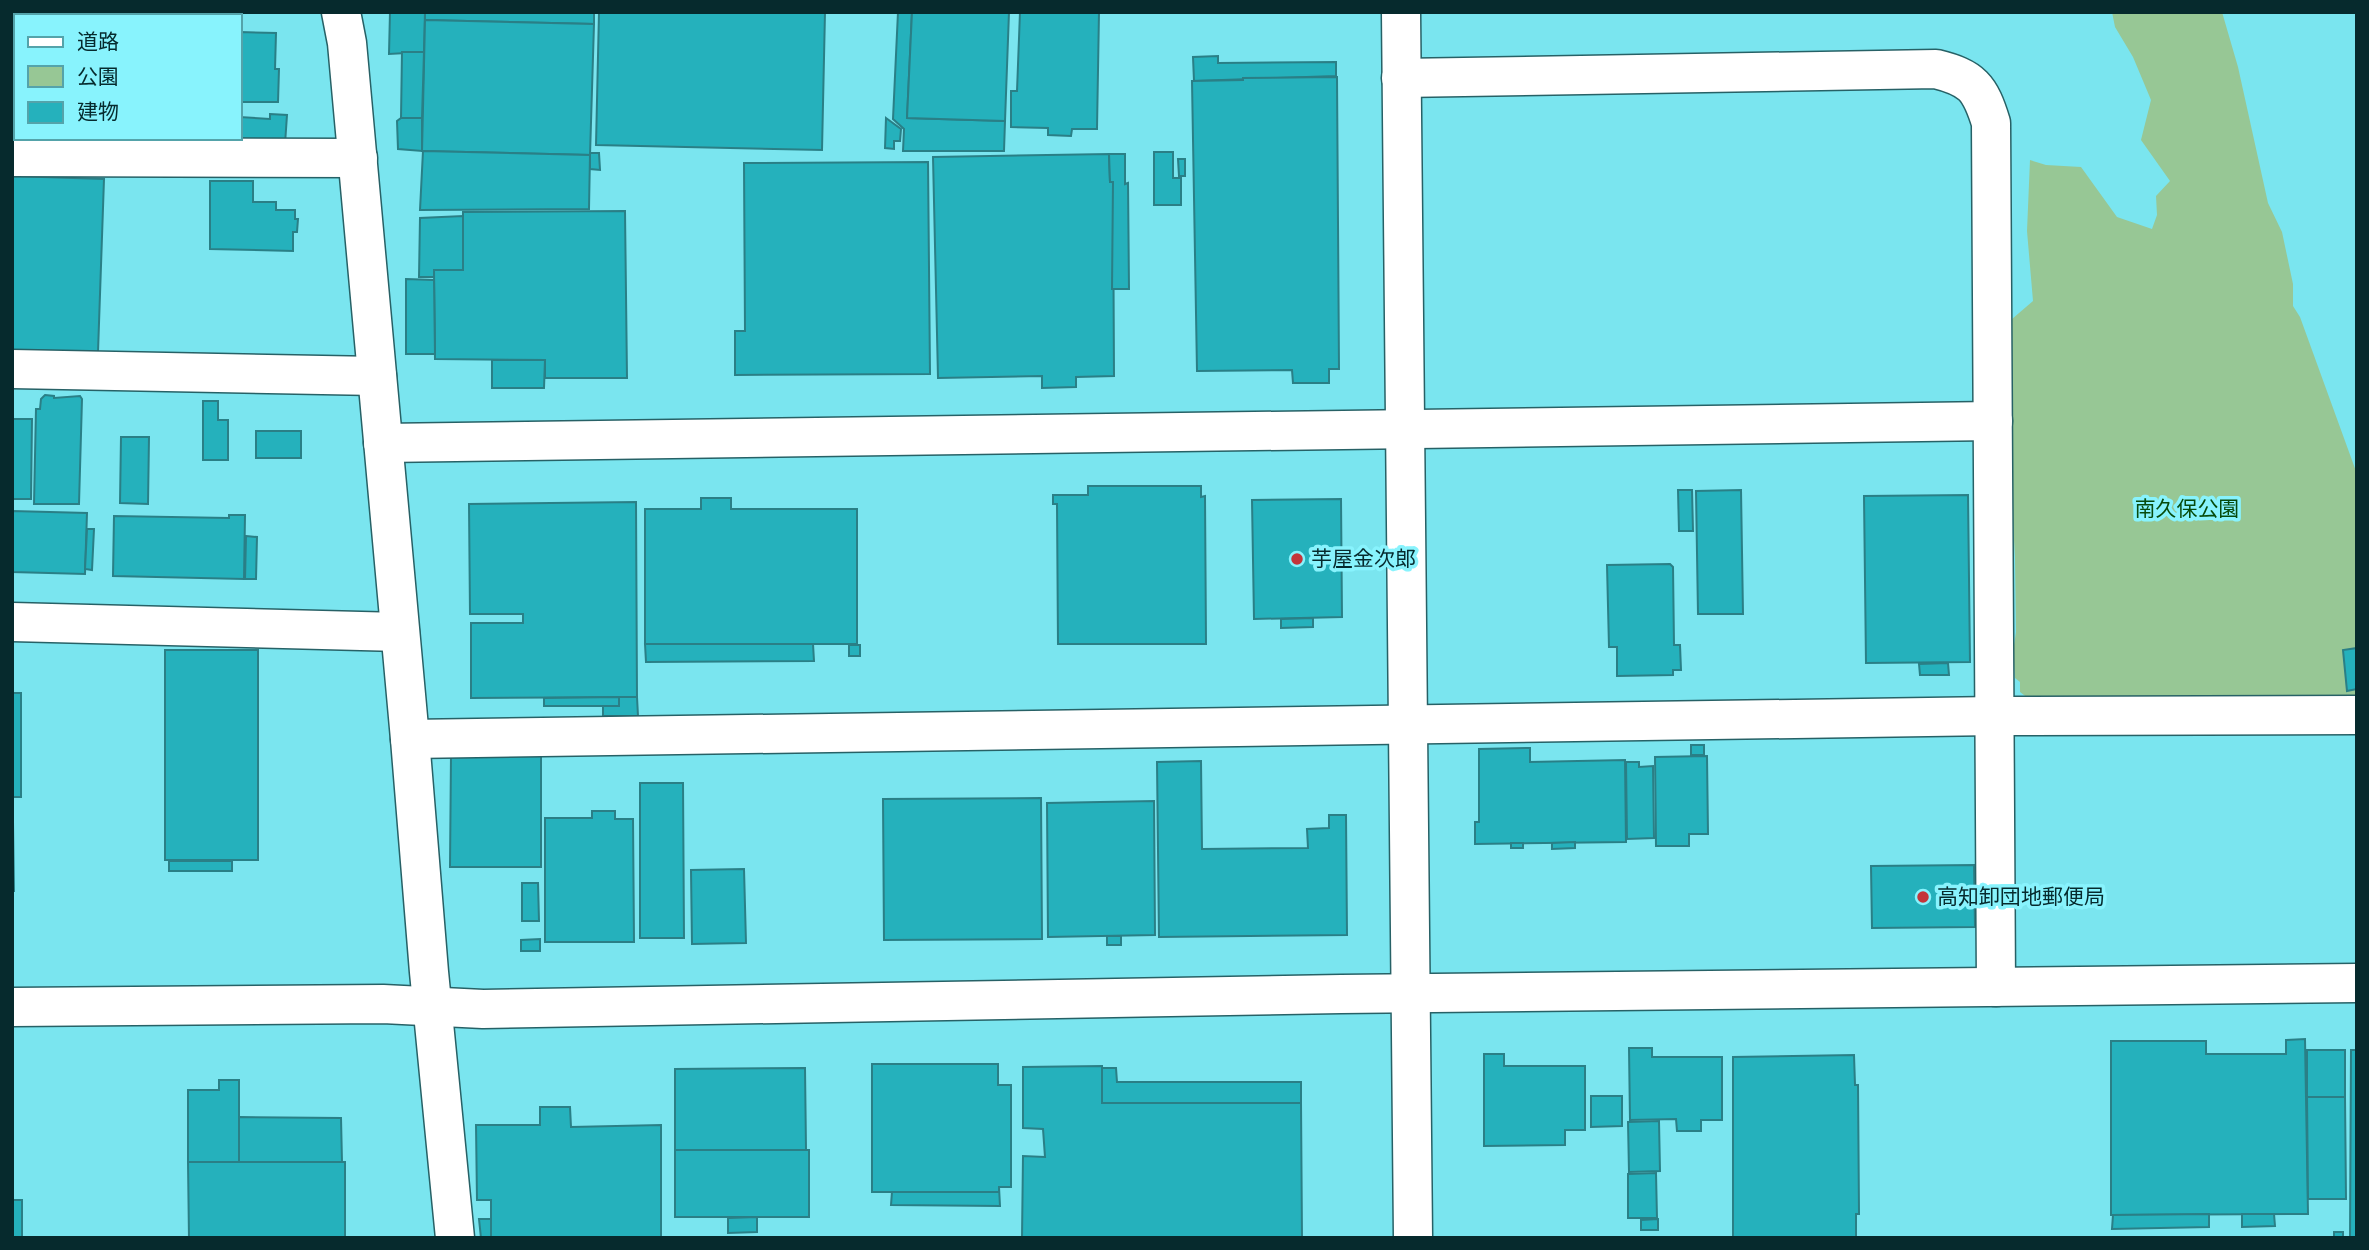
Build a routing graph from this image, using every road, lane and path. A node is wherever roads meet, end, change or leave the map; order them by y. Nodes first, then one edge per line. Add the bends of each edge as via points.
1 (341, 12) edge
2 (1401, 12) edge
3 (1401, 78) junction
4 (12, 157) edge
5 (358, 158) junction
6 (12, 369) edge
7 (377, 376) junction
8 (1993, 421) junction
9 (1405, 429) junction
10 (383, 443) junction
11 (12, 622) edge
12 (400, 632) junction
13 (2357, 715) edge
14 (1995, 716) junction
15 (1408, 725) junction
16 (410, 740) junction
17 (2357, 983) edge
18 (1996, 987) junction
19 (1410, 993) junction
20 (433, 1006) junction
21 (12, 1007) edge
22 (455, 1238) edge
23 (1413, 1238) edge

1 - 5 street
2 - 3 street
3 - 8 street via 1936,69 1958,75 1974,85 1991,123
3 - 9 street
4 - 5 street
5 - 7 street
6 - 7 street
7 - 10 street
8 - 9 street
8 - 14 street
9 - 10 street
9 - 15 street
10 - 12 street
11 - 12 street
12 - 16 street
13 - 14 street
14 - 15 street
14 - 18 street
15 - 16 street
15 - 19 street
16 - 20 street
17 - 18 street
18 - 19 street
19 - 20 street via 497,1009
19 - 23 street
20 - 21 street
20 - 22 street

